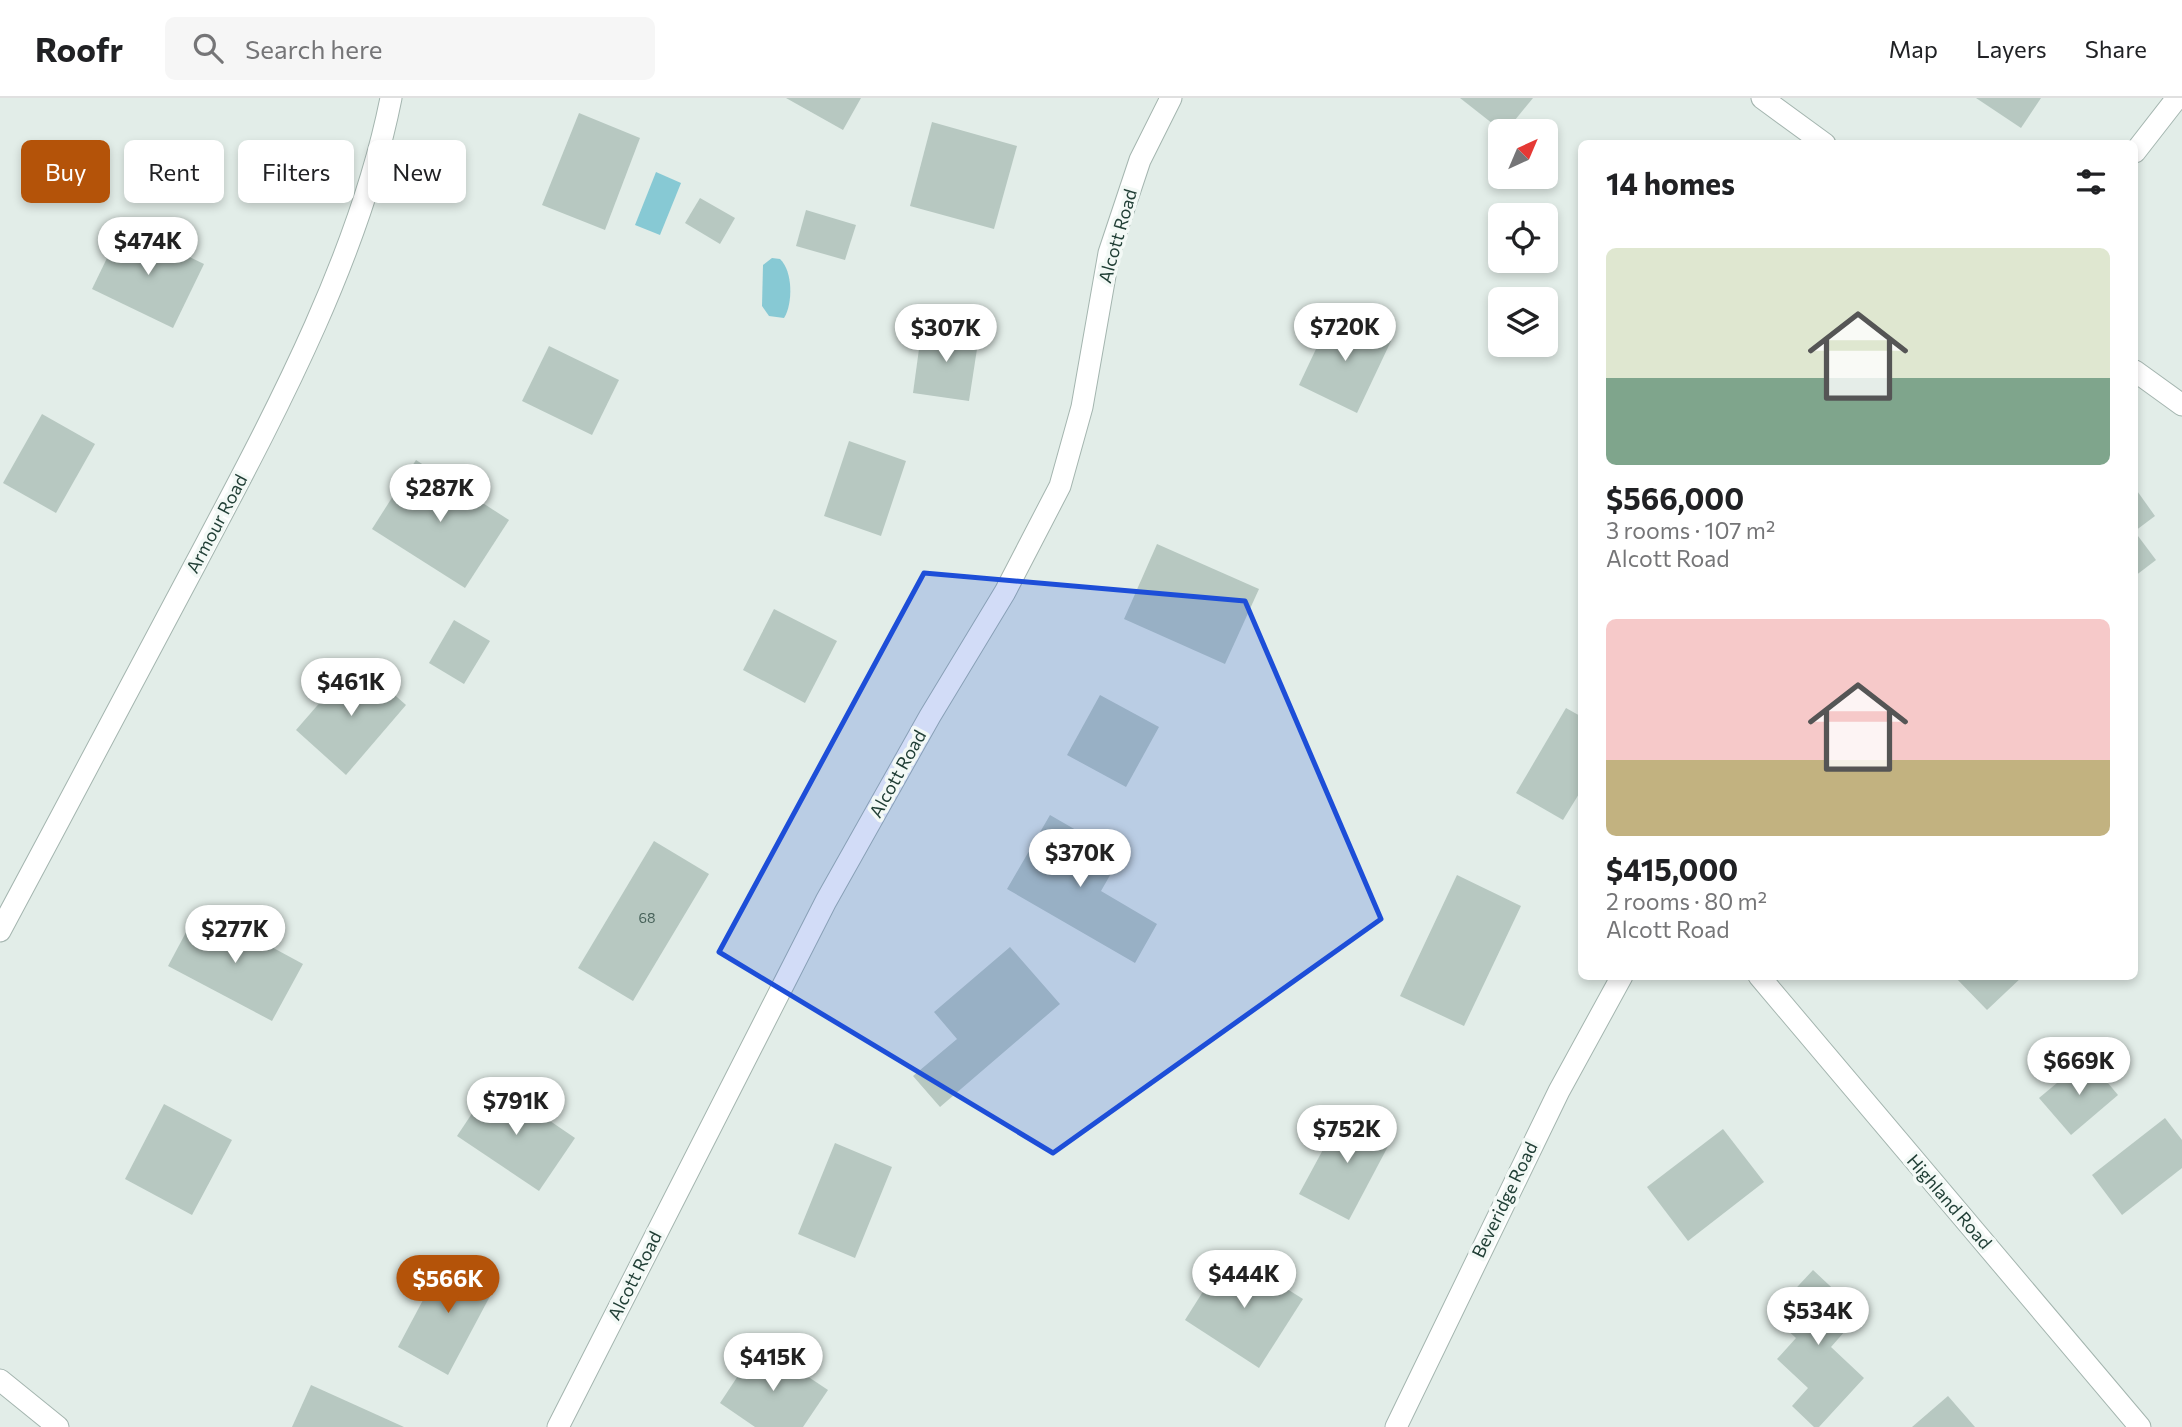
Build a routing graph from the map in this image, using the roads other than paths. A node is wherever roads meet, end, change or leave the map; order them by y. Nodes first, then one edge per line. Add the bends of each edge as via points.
1 (391, 98) edge
2 (1171, 98) edge
3 (1762, 98) edge
4 (2177, 98) edge
5 (1820, 140) edge
6 (2138, 148) edge
7 (2138, 373) edge
8 (2182, 405) edge
9 (0, 931) edge
10 (1620, 980) edge
11 (1762, 980) edge
12 (0, 1380) edge
13 (58, 1427) edge
14 (558, 1427) edge
15 (1396, 1427) edge
16 (2140, 1427) edge

1 - 9 street, Armour Road via 379,159 317,319 263,436
2 - 14 street, Alcott Road via 1140,160 1109,253 1082,407 1060,486 1005,592 826,901
3 - 5 street
4 - 6 street
7 - 8 street
10 - 15 street, Beveridge Road via 1559,1091
11 - 16 street, Highland Road
12 - 13 street

